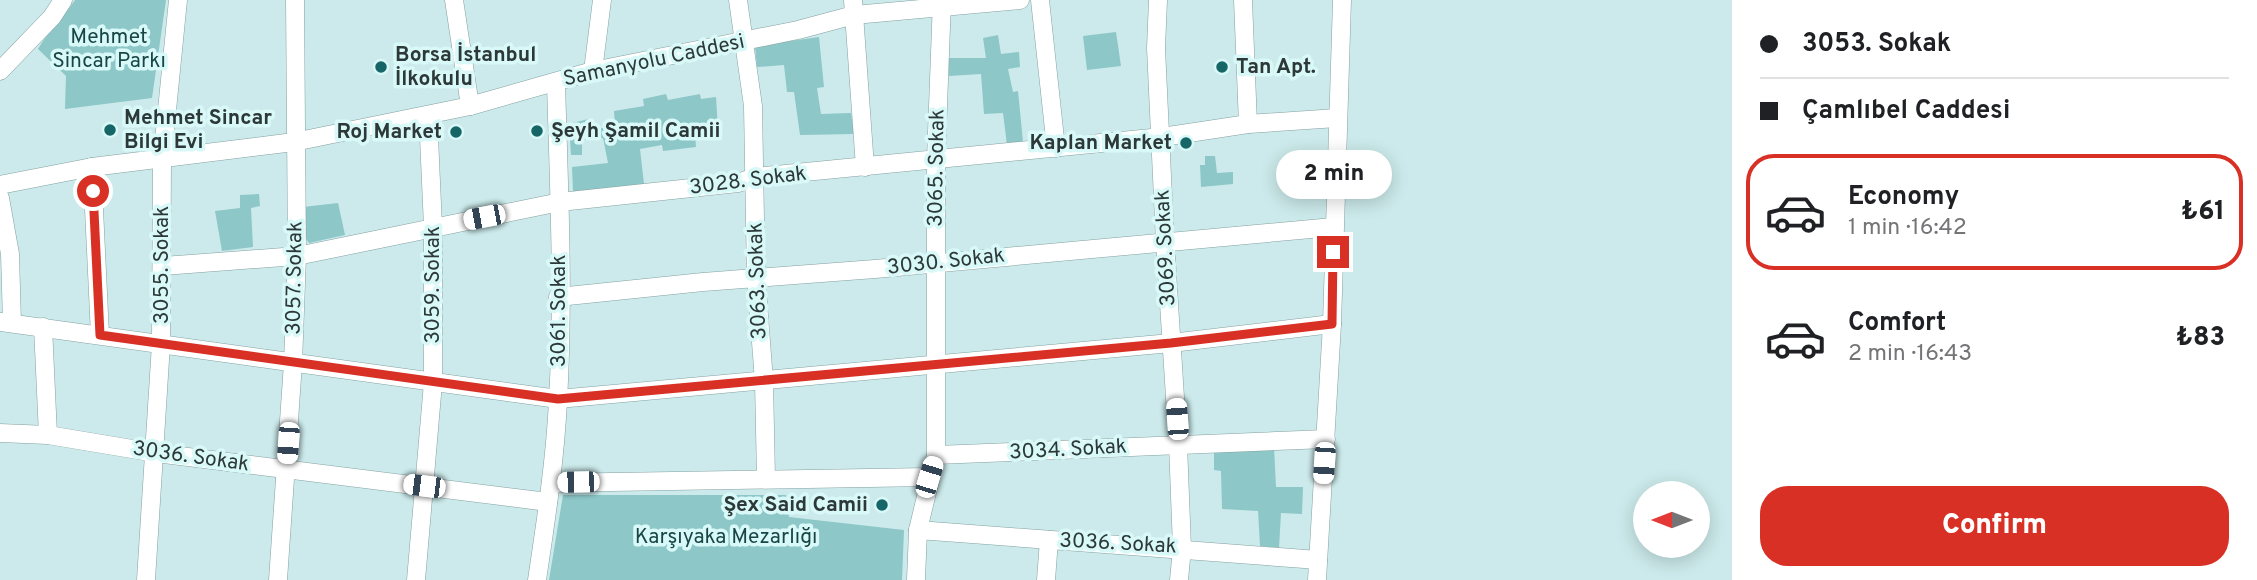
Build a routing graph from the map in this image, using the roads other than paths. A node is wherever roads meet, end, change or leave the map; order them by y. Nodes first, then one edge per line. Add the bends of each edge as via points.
1 (178, 0) edge
2 (295, 0) edge
3 (454, 0) edge
4 (602, 0) edge
5 (738, 0) edge
6 (1020, 0) edge
7 (1040, 0) edge
8 (1158, 0) edge
9 (1243, 0) edge
10 (1342, 0) edge
11 (61, 1) edge
12 (942, 2) edge
13 (853, 8) edge
14 (744, 41) junction
15 (0, 71) edge
16 (593, 71) junction
17 (556, 83) junction
18 (470, 106) junction
19 (428, 115) junction
20 (1337, 118) junction
21 (1248, 124) junction
22 (1161, 137) junction
23 (293, 142) junction
24 (1056, 148) junction
25 (162, 160) junction
26 (936, 160) junction
27 (92, 167) junction
28 (865, 167) junction
29 (755, 177) junction
30 (0, 185) edge
31 (0, 198) edge
32 (560, 202) junction
33 (433, 227) junction
34 (1333, 228) junction
35 (1165, 241) junction
36 (297, 256) junction
37 (936, 264) junction
38 (163, 266) junction
39 (756, 277) junction
40 (558, 298) junction
41 (6, 322) edge
42 (1332, 324) junction
43 (43, 327) junction
44 (100, 335) junction
45 (1171, 343) junction
46 (161, 344) junction
47 (293, 363) junction
48 (937, 363) junction
49 (764, 381) junction
50 (433, 383) junction
51 (558, 399) junction
52 (0, 433) edge
53 (48, 435) junction
54 (1326, 439) junction
55 (1178, 444) junction
56 (156, 453) junction
57 (936, 455) junction
58 (286, 469) junction
59 (929, 477) junction
60 (766, 479) junction
61 (551, 482) junction
62 (424, 486) junction
63 (548, 502) junction
64 (918, 530) junction
65 (1049, 540) junction
66 (1182, 548) junction
67 (1318, 560) junction
68 (146, 580) edge
69 (278, 580) edge
70 (416, 580) edge
71 (537, 580) edge
72 (916, 580) edge
73 (1046, 580) edge
74 (1179, 580) edge
75 (1317, 580) edge

1 - 25 street, 3055. Sokak
2 - 23 street, 3057. Sokak
3 - 18 street
4 - 16 street
5 - 14 street, 3063. Sokak
6 - 12 street, Samanyolu Caddesi
7 - 24 street
8 - 22 street, 3069. Sokak
9 - 21 street
10 - 20 street
11 - 15 street
12 - 13 street, Samanyolu Caddesi
12 - 26 street, 3065. Sokak
13 - 14 street, Samanyolu Caddesi
13 - 28 street
14 - 16 street, Samanyolu Caddesi
14 - 29 street, 3063. Sokak via 753,106
16 - 17 street, Samanyolu Caddesi
17 - 18 street, Samanyolu Caddesi
17 - 32 street, 3061. Sokak
18 - 19 street, Samanyolu Caddesi
19 - 23 street, Samanyolu Caddesi
19 - 33 street, 3059. Sokak
20 - 21 street, 3028. Sokak
20 - 34 street
21 - 22 street, 3028. Sokak
22 - 24 street, 3028. Sokak
22 - 35 street, 3069. Sokak
23 - 25 street, Samanyolu Caddesi
23 - 36 street, 3057. Sokak
24 - 26 street, 3028. Sokak
25 - 27 street, Samanyolu Caddesi
25 - 38 street, 3055. Sokak
26 - 28 street, 3028. Sokak
26 - 37 street, 3065. Sokak
27 - 30 street, Samanyolu Caddesi
27 - 44 street
28 - 29 street, 3028. Sokak
29 - 32 street, 3028. Sokak via 738,184
29 - 39 street, 3063. Sokak
31 - 41 street via 10,254
32 - 33 street, 3028. Sokak
32 - 40 street, 3061. Sokak
33 - 36 street, 3028. Sokak
33 - 50 street, 3059. Sokak
34 - 35 street, 3030. Sokak
34 - 42 street
35 - 37 street, 3030. Sokak
35 - 45 street, 3069. Sokak
36 - 38 street, 3028. Sokak
36 - 47 street, 3057. Sokak
37 - 39 street, 3030. Sokak
37 - 48 street, 3065. Sokak
38 - 46 street, 3055. Sokak
39 - 40 street, 3030. Sokak
39 - 49 street, 3063. Sokak
40 - 51 street, 3061. Sokak
41 - 43 street
42 - 45 street
42 - 54 street
43 - 44 street
43 - 53 street
44 - 46 street
45 - 48 street
45 - 55 street, 3069. Sokak
46 - 47 street
46 - 56 street, 3055. Sokak
47 - 50 street
47 - 58 street, 3057. Sokak
48 - 49 street
48 - 57 street, 3065. Sokak
49 - 51 street
49 - 60 street, 3063. Sokak
50 - 51 street
50 - 62 street, 3059. Sokak
51 - 61 street, 3061. Sokak
52 - 53 street, 3036. Sokak
53 - 56 street, 3036. Sokak
54 - 55 street, 3034. Sokak
54 - 67 street
55 - 57 street, 3034. Sokak
55 - 66 street, 3069. Sokak
56 - 58 street, 3036. Sokak
56 - 68 street, 3055. Sokak
57 - 59 street, 3065. Sokak
58 - 62 street, 3036. Sokak
58 - 69 street, 3057. Sokak
59 - 60 street
59 - 64 street, 3065. Sokak
60 - 61 street
61 - 63 street, 3061. Sokak
62 - 63 street, 3036. Sokak
62 - 70 street, 3059. Sokak
63 - 71 street, 3061. Sokak
64 - 65 street, 3036. Sokak
64 - 72 street, 3065. Sokak
65 - 66 street, 3036. Sokak
65 - 73 street
66 - 67 street, 3036. Sokak
66 - 74 street, 3069. Sokak
67 - 75 street

